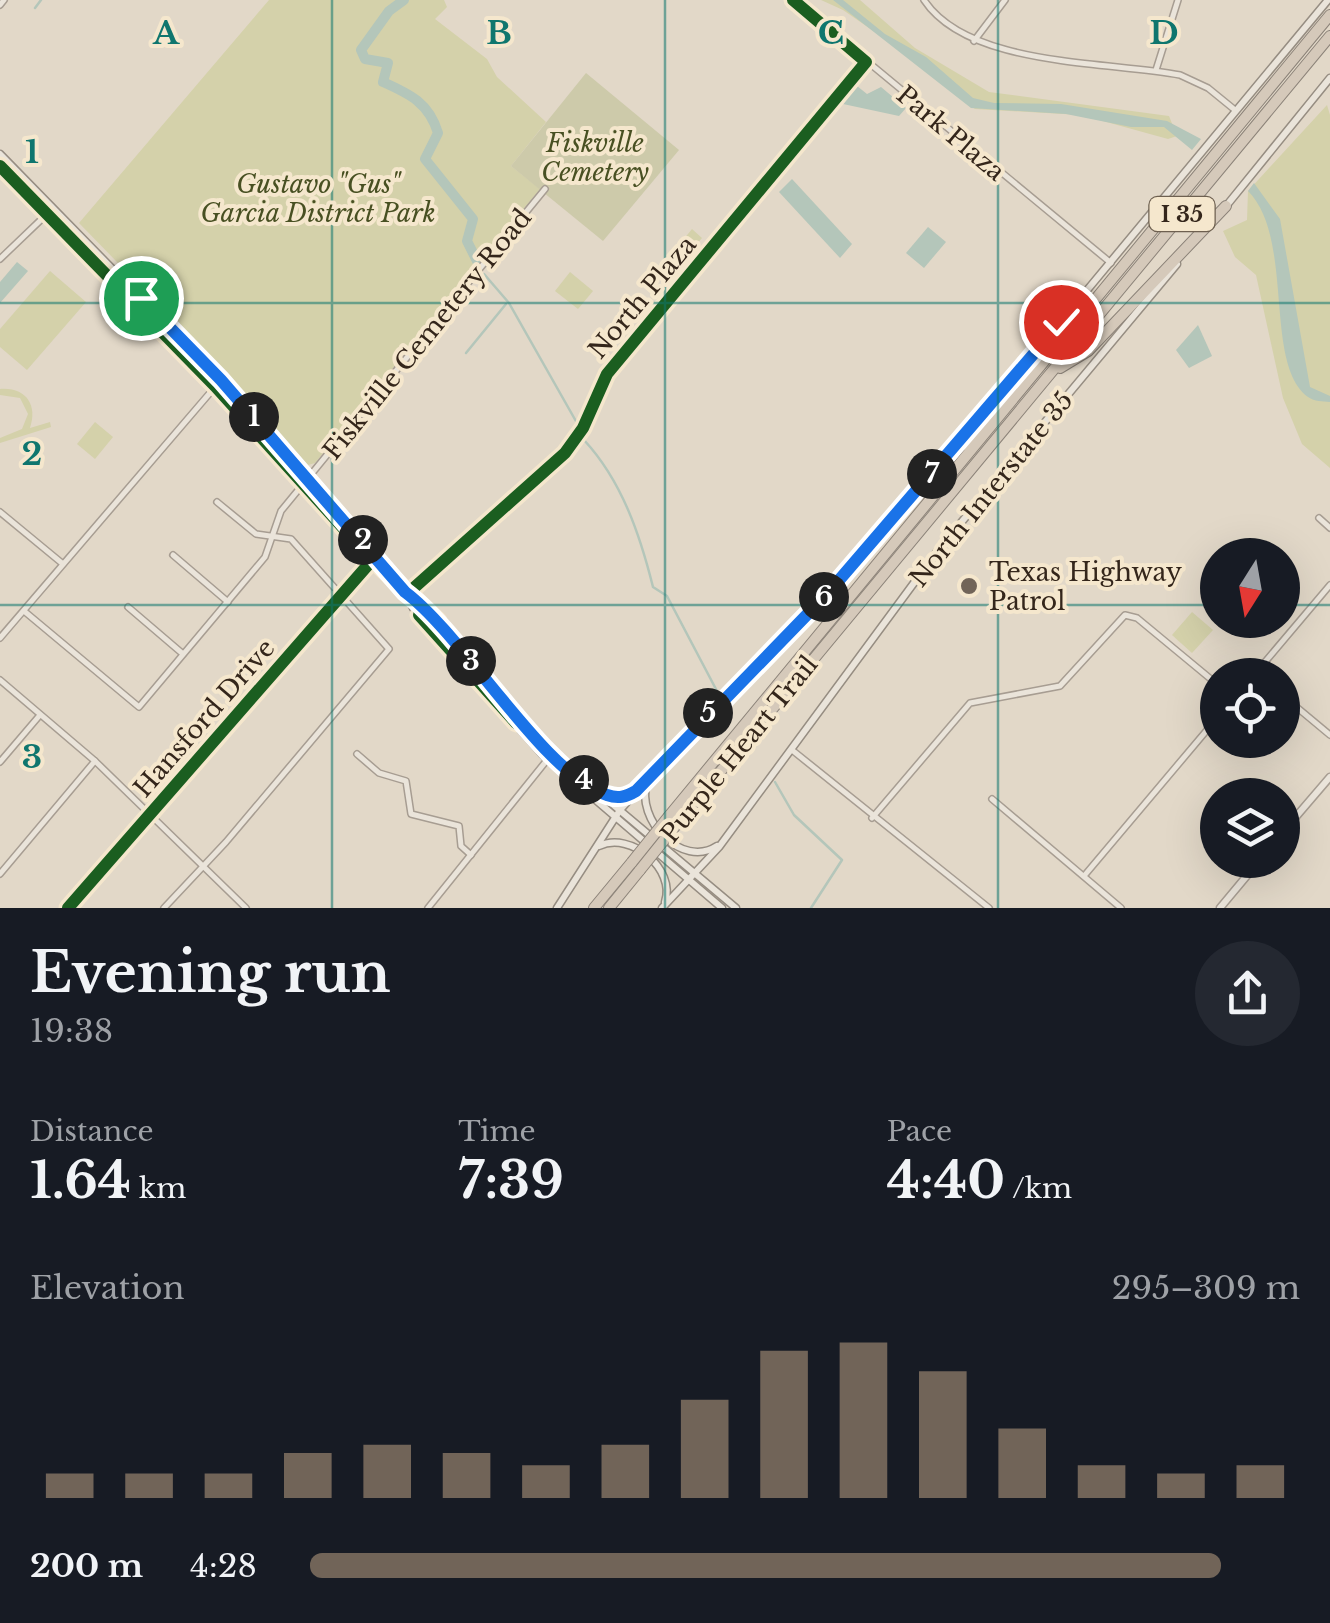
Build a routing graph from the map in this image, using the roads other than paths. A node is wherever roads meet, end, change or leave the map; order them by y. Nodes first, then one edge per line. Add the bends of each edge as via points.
1 (793, 0) edge
2 (924, 0) edge
3 (1005, 0) edge
4 (1178, 0) edge
5 (1328, 0) edge
6 (1330, 14) edge
7 (1330, 36) edge
8 (974, 40) junction
9 (866, 62) junction
10 (1156, 70) junction
11 (1330, 78) edge
12 (1237, 112) junction
13 (0, 154) edge
14 (0, 166) edge
15 (18, 178) junction
16 (545, 189) dead end
17 (1226, 206) junction
18 (50, 212) junction
19 (0, 260) edge
20 (1111, 263) junction
21 (137, 301) junction
22 (1050, 335) junction
23 (184, 342) junction
24 (183, 354) junction
25 (1050, 373) junction
26 (218, 383) junction
27 (307, 482) junction
28 (217, 502) dead end
29 (0, 512) edge
30 (1319, 518) dead end
31 (906, 526) junction
32 (1330, 528) edge
33 (271, 538) junction
34 (172, 555) dead end
35 (374, 558) junction
36 (63, 564) junction
37 (1330, 585) edge
38 (340, 594) junction
39 (407, 594) junction
40 (228, 602) junction
41 (128, 607) dead end
42 (24, 611) junction
43 (0, 638) edge
44 (183, 654) junction
45 (1269, 658) edge
46 (1200, 670) edge
47 (0, 680) edge
48 (1300, 710) edge
49 (40, 715) junction
50 (1330, 735) edge
51 (1200, 737) edge
52 (792, 750) junction
53 (356, 754) dead end
54 (550, 757) junction
55 (95, 761) junction
56 (0, 762) edge
57 (1330, 777) edge
58 (647, 780) junction
59 (636, 791) junction
60 (602, 794) junction
61 (992, 799) dead end
62 (1300, 812) edge
63 (618, 813) junction
64 (151, 814) junction
65 (872, 818) junction
66 (673, 821) junction
67 (721, 843) junction
68 (596, 847) junction
69 (471, 855) junction
70 (710, 857) junction
71 (636, 866) junction
72 (203, 867) junction
73 (0, 874) edge
74 (697, 874) junction
75 (1084, 876) junction
76 (1245, 878) edge
77 (690, 880) junction
78 (712, 887) junction
79 (68, 908) edge
80 (164, 908) edge
81 (246, 908) edge
82 (428, 908) edge
83 (557, 908) edge
84 (594, 908) edge
85 (610, 908) edge
86 (662, 908) edge
87 (722, 908) edge
88 (736, 908) edge
89 (989, 908) edge
90 (1121, 908) edge
91 (1220, 908) edge

1 - 9 street, Park Plaza
2 - 8 street
3 - 8 street
4 - 10 street
5 - 12 main road, North Interstate 35
6 - 31 highway, Purple Heart Trail / I 35
7 - 25 highway, Purple Heart Trail / I 35
8 - 10 street
9 - 20 street, Park Plaza
9 - 39 street, North Plaza via 607,374 565,453
10 - 12 street via 1194,80
11 - 17 main road, North Interstate 35
12 - 20 main road, North Interstate 35
13 - 15 main road
14 - 15 main road
15 - 18 main road
16 - 27 street, Fiskville Cemetery Road
17 - 25 highway via 1088,350
17 - 52 main road, North Interstate 35 via 939,549
18 - 19 street
18 - 21 main road
20 - 22 main road, North Interstate 35
21 - 23 main road
21 - 24 main road
22 - 31 highway
22 - 58 main road, North Interstate 35 via 828,593
23 - 24 main road
23 - 26 main road
24 - 26 main road
25 - 66 highway, Purple Heart Trail / I 35
26 - 27 main road
26 - 36 street
27 - 33 street, Fiskville Cemetery Road via 276,518
27 - 35 main road
28 - 33 street
29 - 36 street
30 - 32 street
31 - 66 highway, Purple Heart Trail / I 35
33 - 38 street via 291,539
33 - 40 street, Fiskville Cemetery Road via 265,558
34 - 40 street
35 - 38 street, Hansford Drive
35 - 39 main road
36 - 42 street
37 - 45 street
38 - 64 street, Hansford Drive
38 - 72 street via 389,649
39 - 54 main road via 438,620
40 - 44 street, Fiskville Cemetery Road
41 - 44 street
42 - 43 street
42 - 44 street, Fiskville Cemetery Road via 139,707
46 - 65 street via 1124,615 1060,686 970,703
47 - 49 street
48 - 50 street
49 - 55 street
49 - 56 street
51 - 75 street
52 - 65 street
52 - 67 main road, North Interstate 35
53 - 69 street via 406,781 411,814 460,826 462,846
54 - 60 main road
54 - 63 main road
54 - 69 street
55 - 64 street
55 - 73 street
57 - 62 main road
58 - 59 main road, North Interstate 35
58 - 67 main road via 645,814 678,846 700,853
59 - 60 main road via 620,798
59 - 63 main road, North Interstate 35
60 - 63 main road
61 - 75 street
63 - 68 main road, North Interstate 35
63 - 74 main road
63 - 77 main road
64 - 72 street
64 - 79 street, Hansford Drive
65 - 89 street
66 - 71 highway, Purple Heart Trail / I 35, bridge
67 - 70 main road, North Interstate 35
68 - 83 main road, North Interstate 35
68 - 86 main road via 628,843 664,873 669,890
69 - 82 street
70 - 74 main road, North Interstate 35
70 - 78 main road
71 - 84 highway, Purple Heart Trail / I 35
71 - 85 highway, Purple Heart Trail / I 35
72 - 80 street
72 - 81 street
74 - 77 main road, North Interstate 35
74 - 78 main road
75 - 90 street
76 - 91 main road
77 - 86 main road, North Interstate 35
77 - 87 main road
78 - 88 main road

